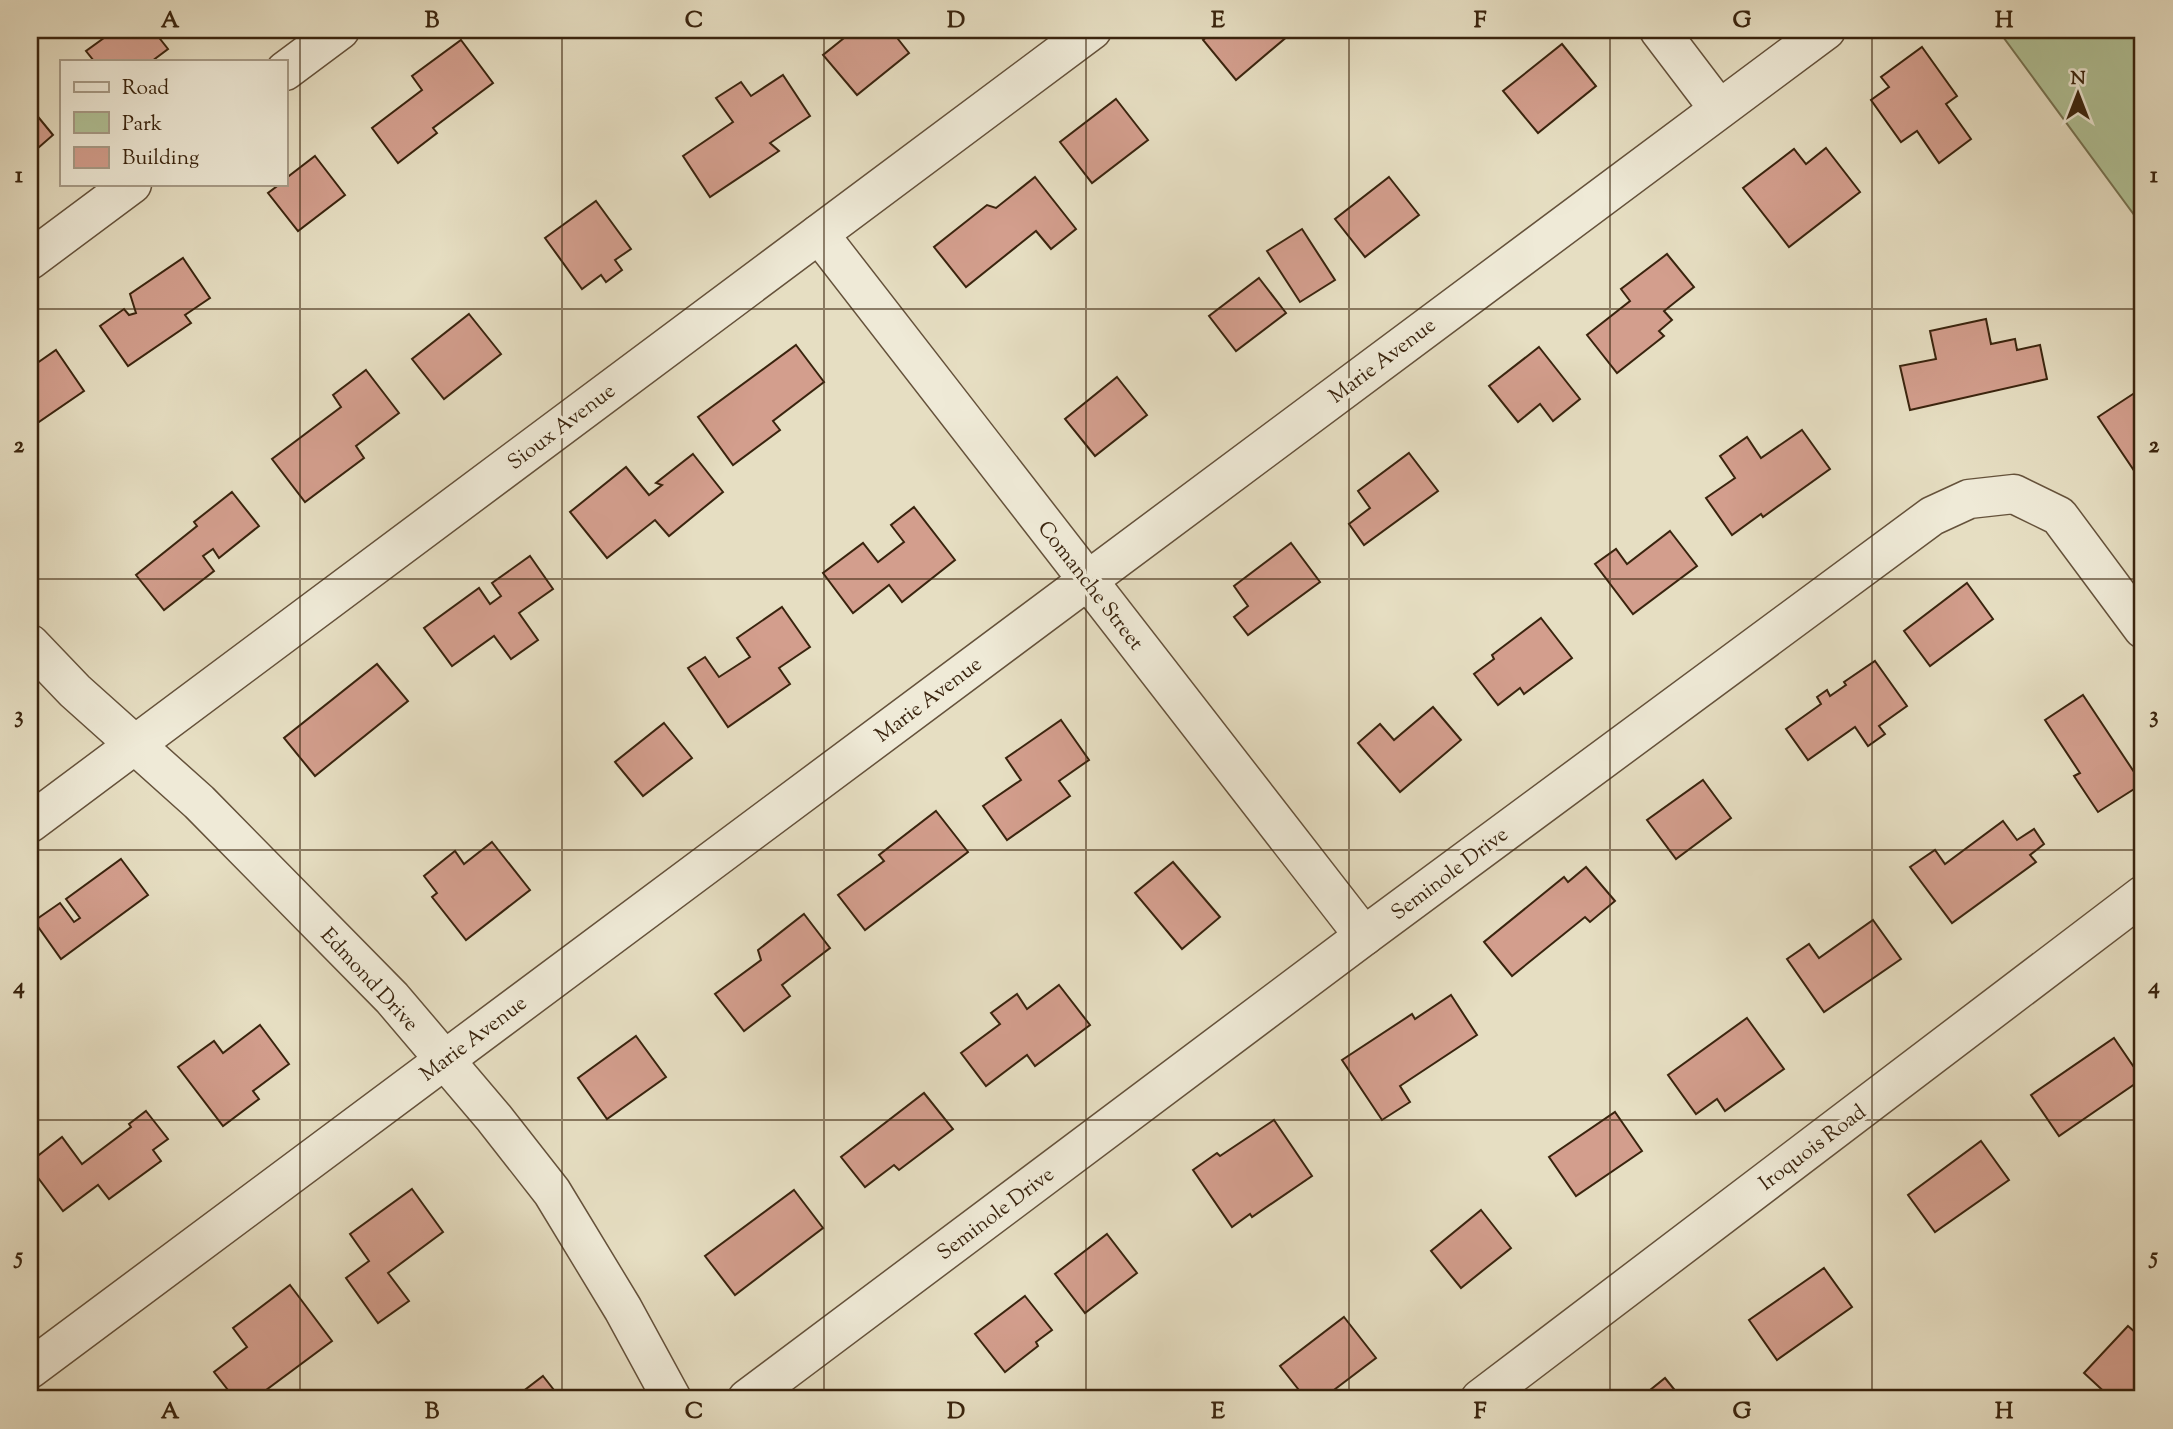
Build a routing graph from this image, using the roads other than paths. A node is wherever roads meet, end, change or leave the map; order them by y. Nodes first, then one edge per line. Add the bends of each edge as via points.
1 (340, 30) edge
2 (1092, 30) edge
3 (1659, 30) edge
4 (1826, 30) edge
5 (287, 70) edge
6 (1719, 110) junction
7 (129, 186) edge
8 (819, 234) junction
9 (30, 260) edge
10 (1087, 580) junction
11 (2143, 629) edge
12 (30, 644) edge
13 (136, 744) junction
14 (30, 823) edge
15 (2143, 895) edge
16 (1364, 936) junction
17 (443, 1060) junction
18 (30, 1369) edge
19 (672, 1399) edge
20 (747, 1399) edge
21 (1480, 1399) edge

1 - 5 street
2 - 8 street, Sioux Avenue
3 - 6 street
4 - 6 street, Marie Avenue
6 - 10 street, Marie Avenue
7 - 9 street
8 - 10 street, Comanche Street
8 - 13 street, Sioux Avenue
10 - 16 street, Comanche Street
10 - 17 street, Marie Avenue
11 - 16 street, Seminole Drive via 2059,516 2014,494 1969,499 1932,516
12 - 13 street, Edmond Drive
13 - 14 street, Sioux Avenue
13 - 17 street, Edmond Drive via 392,998
15 - 21 street, Iroquois Road
16 - 20 street, Seminole Drive
17 - 18 street, Marie Avenue
17 - 19 street, Edmond Drive via 552,1192 624,1309

